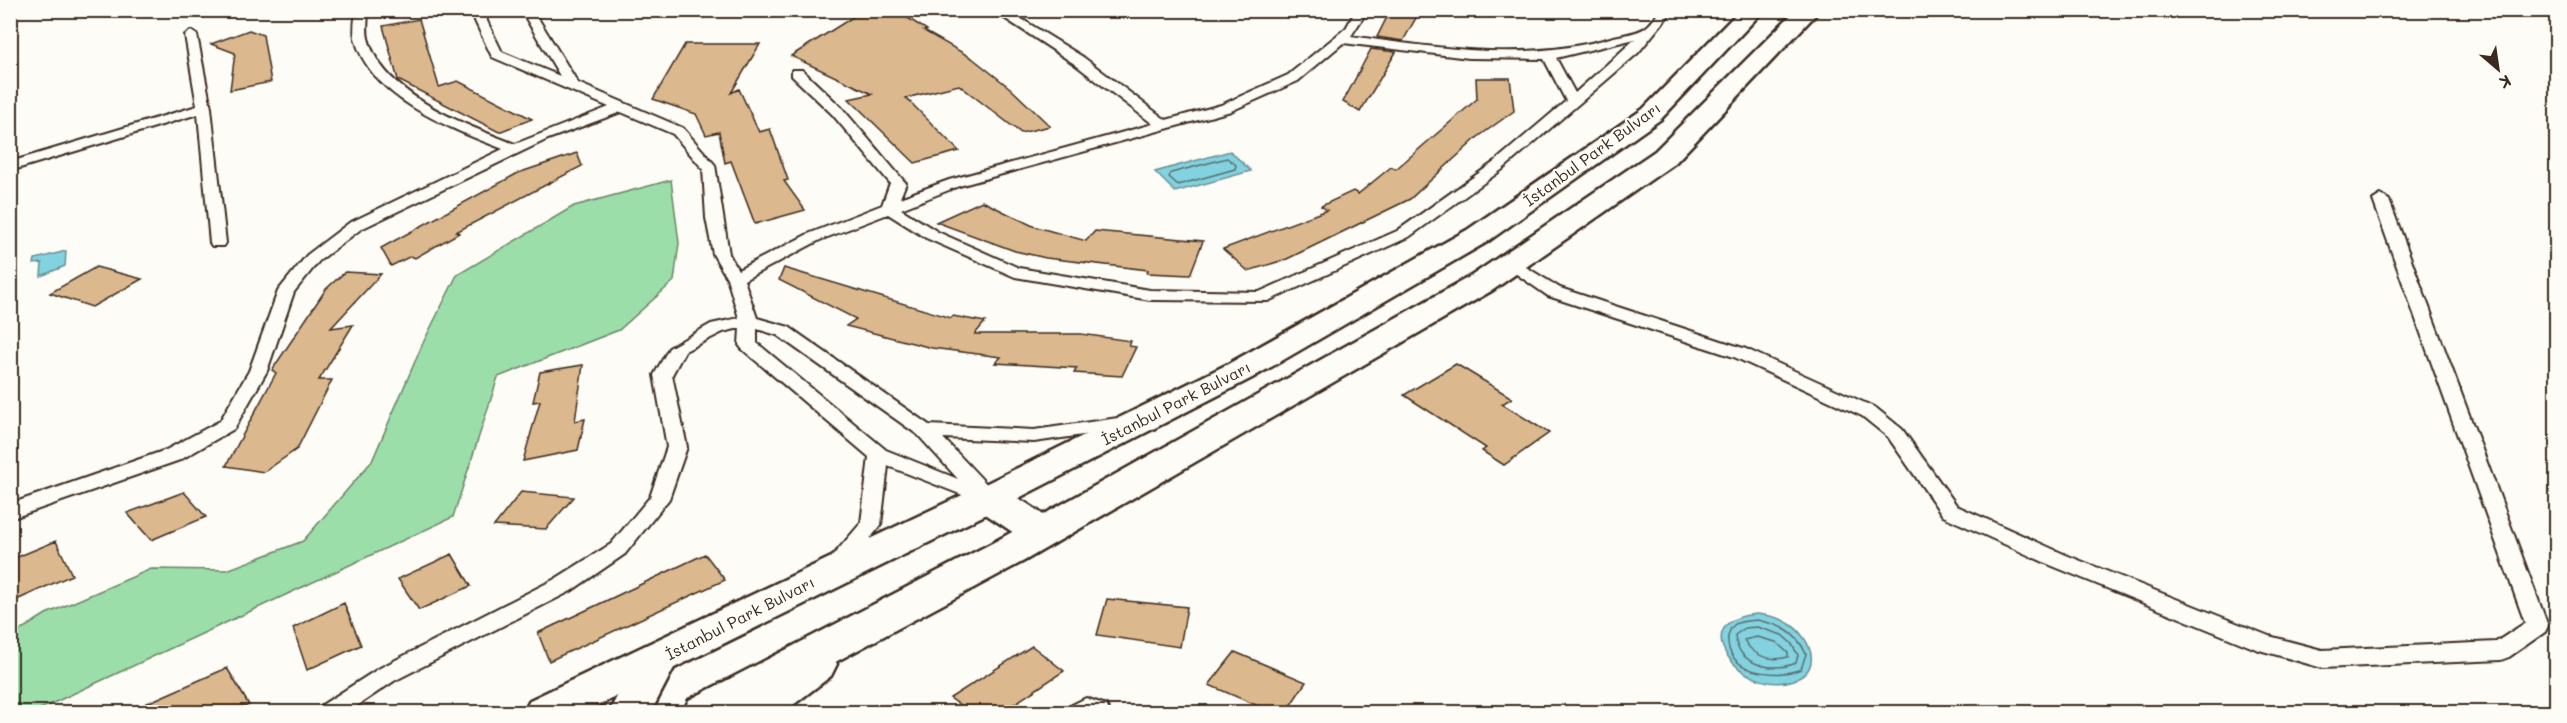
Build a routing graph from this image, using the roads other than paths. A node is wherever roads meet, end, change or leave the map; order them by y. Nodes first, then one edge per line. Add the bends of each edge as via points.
1 (362, 10) edge
2 (480, 10) edge
3 (527, 10) edge
4 (998, 10) edge
5 (1362, 10) edge
6 (1667, 10) edge
7 (1754, 10) edge
8 (1809, 10) edge
9 (1649, 31) junction
10 (190, 35) dead end
11 (1341, 39) junction
12 (1548, 55) junction
13 (797, 73) dead end
14 (573, 87) junction
15 (1573, 102) junction
16 (621, 107) junction
17 (204, 108) junction
18 (1165, 126) junction
19 (515, 149) junction
20 (10, 167) edge
21 (2382, 200) dead end
22 (889, 208) junction
23 (218, 243) dead end
24 (1510, 264) junction
25 (735, 278) junction
26 (749, 321) junction
27 (1139, 421) junction
28 (925, 431) junction
29 (879, 455) junction
30 (988, 498) junction
31 (10, 512) edge
32 (1042, 533) junction
33 (829, 573) junction
34 (847, 639) junction
35 (657, 660) junction
36 (330, 712) edge
37 (545, 712) edge
38 (630, 712) edge
39 (704, 712) edge
40 (754, 712) edge
41 (1080, 712) edge
42 (1098, 712) edge

1 - 19 lane via 363,41 374,67 394,89 448,123
2 - 14 lane via 481,21 497,54
3 - 14 lane
4 - 18 lane via 1078,60
5 - 11 lane via 1352,30
6 - 9 lane
7 - 27 main road, İstanbul Park Bulvarı via 1652,114 1477,236 1240,371
8 - 24 main road via 1665,157
9 - 12 lane
9 - 15 lane
10 - 17 lane
11 - 12 lane via 1494,55
11 - 18 lane via 1293,78 1226,108
12 - 15 lane
13 - 22 lane via 837,111 898,183
14 - 16 lane
15 - 22 lane via 1498,166 1403,234 1262,297 1150,295 1015,272 932,235
16 - 19 lane
16 - 25 lane via 678,131 710,168 721,254
17 - 20 lane
17 - 23 lane
18 - 22 lane via 954,183
19 - 31 lane via 355,226 313,258 286,291 258,371 227,425 173,455
21 - 24 lane via 2537,626 2501,651 2322,659 2264,643 2058,560 1950,511 1896,433 1869,412 1740,352 1554,292
22 - 25 lane via 814,237
24 - 32 main road
25 - 26 lane
26 - 28 lane via 783,331
26 - 29 lane via 748,345
26 - 36 lane via 717,328 678,348 663,375 677,447 659,499 618,549 563,585 386,675
27 - 28 lane via 1034,436
27 - 30 main road, İstanbul Park Bulvarı
28 - 30 lane
29 - 30 lane
29 - 33 lane via 871,525
30 - 32 main road
30 - 33 main road, İstanbul Park Bulvarı
32 - 34 main road
33 - 35 main road, İstanbul Park Bulvarı
34 - 39 main road
34 - 40 main road
35 - 37 main road, İstanbul Park Bulvarı
35 - 38 main road
41 - 42 lane via 1086,708

